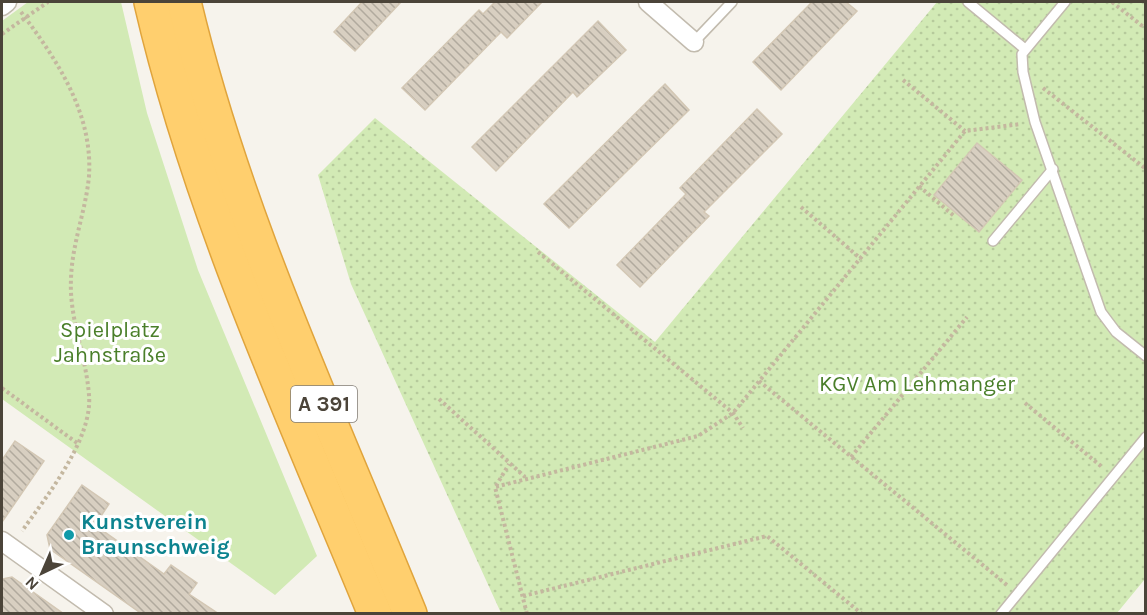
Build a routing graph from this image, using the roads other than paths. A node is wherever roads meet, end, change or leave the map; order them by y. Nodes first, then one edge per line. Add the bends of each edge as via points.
1 (151, 2) edge
2 (184, 2) edge
3 (648, 2) edge
4 (732, 2) edge
5 (969, 2) edge
6 (1065, 2) edge
7 (694, 42) joint
8 (1025, 49) junction
9 (1053, 169) junction
10 (993, 241) dead end
11 (1146, 356) edge
12 (1146, 437) edge
13 (6, 544) edge
14 (104, 614) edge
15 (375, 614) edge
16 (410, 614) edge
17 (1001, 614) edge

1 - 15 highway, A 391 via 182,119 221,238
2 - 16 highway, A 391 via 214,116 240,194
3 - 7 street
4 - 7 lane
5 - 8 lane
6 - 8 lane
8 - 9 lane via 1023,72 1035,122
9 - 10 lane
9 - 11 lane via 1101,312 1116,332
12 - 17 lane
13 - 14 street

